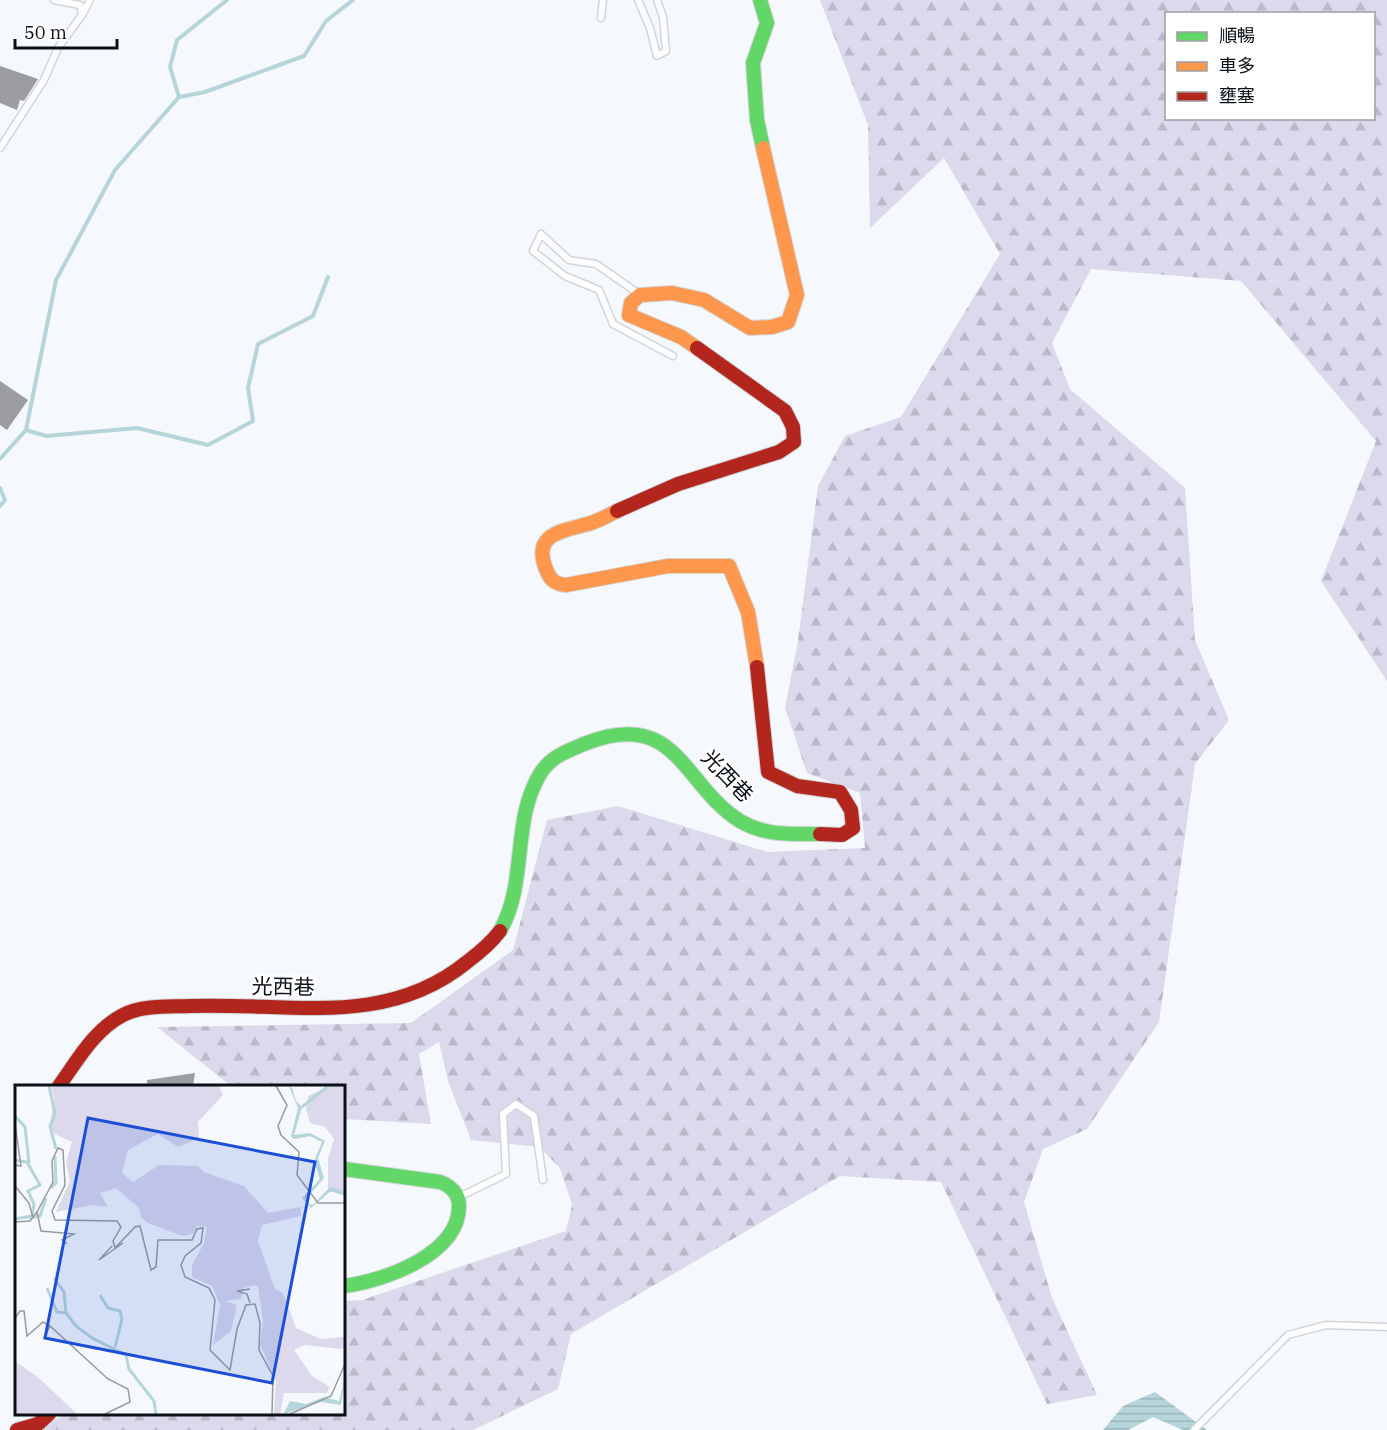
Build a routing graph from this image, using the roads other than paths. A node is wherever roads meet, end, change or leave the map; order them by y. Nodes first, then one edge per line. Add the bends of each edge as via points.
1 (54, 0) edge
2 (90, 0) edge
3 (603, 0) edge
4 (638, 0) edge
5 (657, 0) edge
6 (760, 0) edge
7 (82, 15) junction
8 (601, 18) dead end
9 (0, 148) edge
10 (640, 295) junction
11 (673, 356) dead end
12 (60, 1085) edge
13 (345, 1169) edge
14 (543, 1180) dead end
15 (458, 1198) junction
16 (345, 1286) edge
17 (1387, 1327) edge
18 (47, 1415) edge
19 (17, 1430) edge
20 (1194, 1430) edge

1 - 7 lane via 80,5
2 - 7 lane
3 - 8 lane
4 - 5 lane via 657,56 666,51
6 - 10 street via 767,23 753,63 753,83 757,120 797,295 788,322 766,330 744,327 703,299 672,293
7 - 9 lane via 57,48 44,80
10 - 11 lane via 596,264 569,260 541,234 533,251 565,276 599,290 613,324
10 - 12 street, 光西巷 via 631,303 628,315 681,337 785,411 793,427 794,442 779,452 678,484 592,522 554,533 542,547 541,557 549,577 556,584 566,585 676,565 706,562 729,566 739,583 752,631 768,772 797,786 840,792 851,810 853,828 842,835 761,831 728,810 684,760 667,747 642,735 603,737 550,759 536,776 521,824 514,898 501,932 472,960 433,986 373,1007 192,1005 125,1014 101,1033
13 - 15 street via 440,1180
14 - 15 lane via 534,1116 516,1104 503,1114 506,1174
15 - 16 street via 454,1229 424,1259
17 - 20 lane via 1326,1325 1288,1335
18 - 19 street via 38,1424

